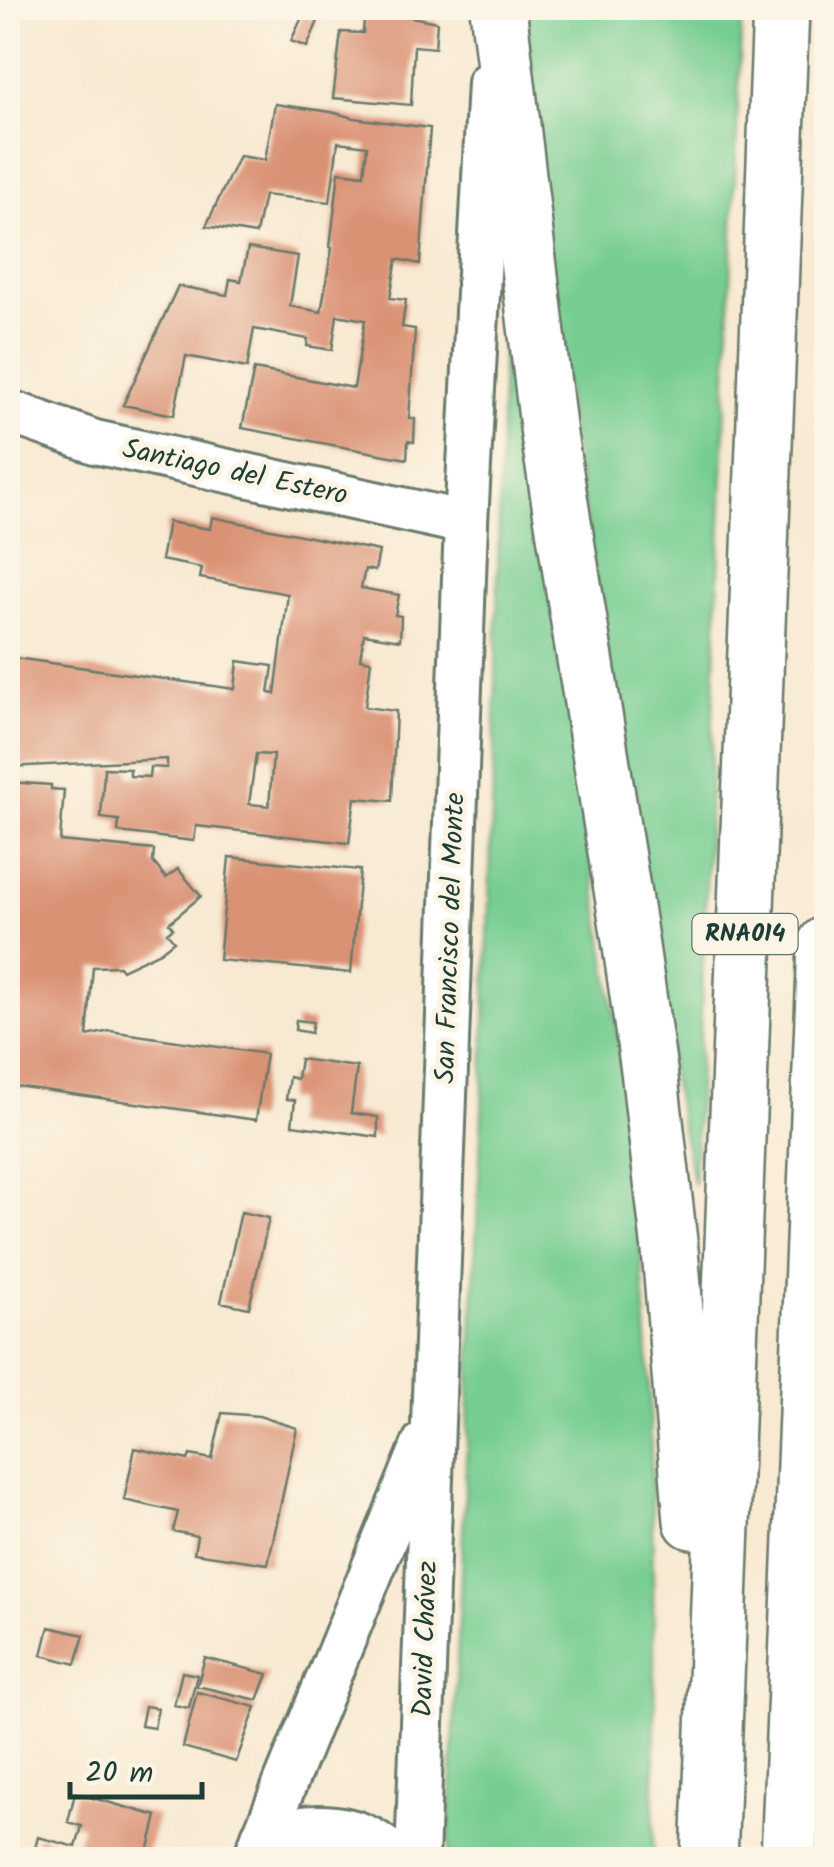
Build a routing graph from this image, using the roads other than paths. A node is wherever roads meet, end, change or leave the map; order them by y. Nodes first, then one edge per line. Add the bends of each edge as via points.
1 (495, 8) edge
2 (780, 8) edge
3 (8, 412) edge
4 (466, 523) junction
5 (826, 944) edge
6 (434, 1418) junction
7 (826, 1637) edge
8 (712, 1781) junction
9 (259, 1848) edge
10 (398, 1860) edge
11 (418, 1860) edge
12 (709, 1860) edge
13 (793, 1860) edge

1 - 4 street, San Francisco del Monte
1 - 8 highway via 548,434 651,1088
2 - 8 highway, RNA014
3 - 4 street, Santiago del Estero via 96,442
4 - 6 street, San Francisco del Monte
5 - 13 highway, RNA014
6 - 9 street, San Francisco del Monte
6 - 11 street, David Chávez
7 - 13 highway
8 - 12 highway, RNA014
9 - 10 street, San Francisco del Monte via 292,1827 313,1826 358,1833

